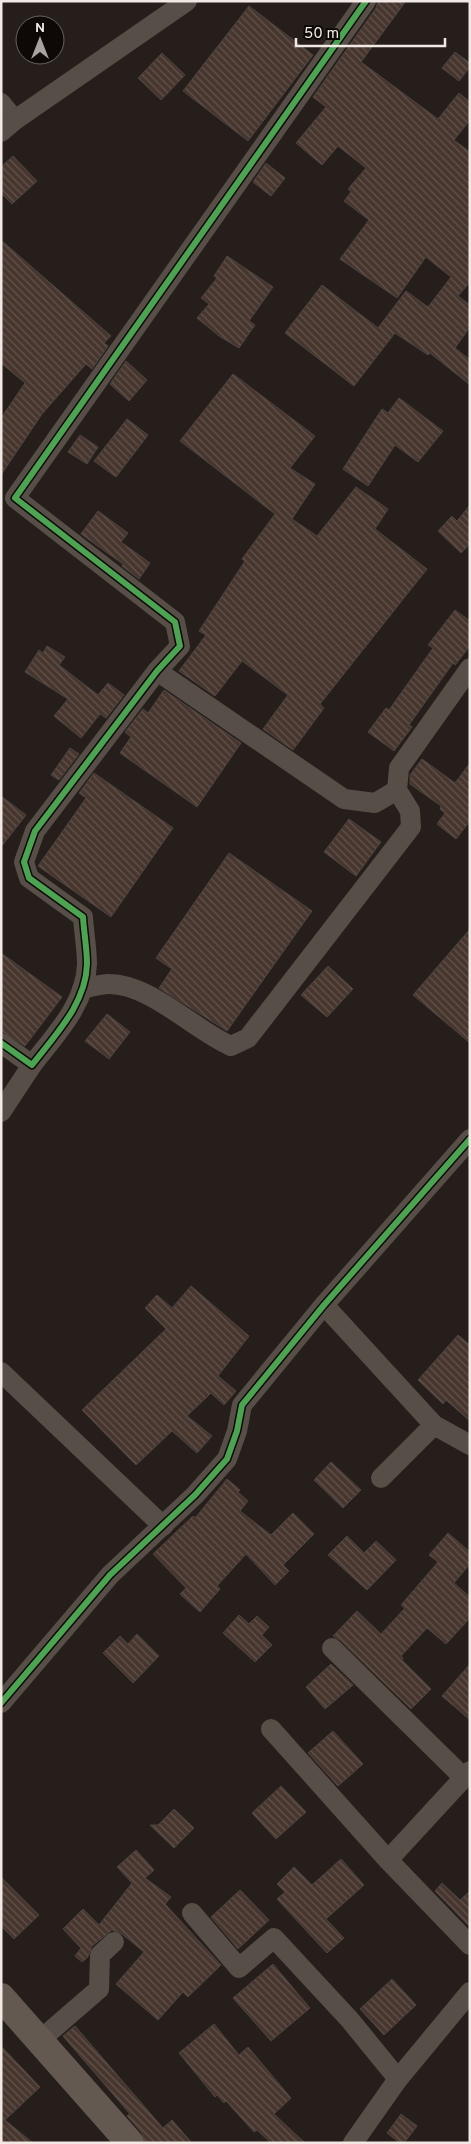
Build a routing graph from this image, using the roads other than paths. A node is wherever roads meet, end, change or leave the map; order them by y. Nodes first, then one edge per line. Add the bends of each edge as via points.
1 (187, 1) edge
2 (366, 1) edge
3 (1, 103) edge
4 (8, 126) edge
5 (470, 668) edge
6 (157, 671) junction
7 (397, 790) junction
8 (82, 988) junction
9 (1, 1043) edge
10 (32, 1065) junction
11 (1, 1112) edge
12 (470, 1139) edge
13 (324, 1304) junction
14 (1, 1372) edge
15 (434, 1425) junction
16 (470, 1445) edge
17 (382, 1478) dead end
18 (163, 1526) junction
19 (332, 1648) dead end
20 (1, 1703) edge
21 (271, 1729) dead end
22 (467, 1774) edge
23 (388, 1860) junction
24 (192, 1913) dead end
25 (114, 1942) dead end
26 (470, 1945) edge
27 (470, 1992) edge
28 (1, 1996) edge
29 (40, 2040) junction
30 (398, 2078) junction
31 (130, 2143) edge
32 (353, 2143) edge

1 - 4 street
2 - 6 street via 15,498 175,622 180,646
3 - 4 street
5 - 7 street via 399,768
6 - 7 street via 344,799 375,803
6 - 8 street via 35,831 24,862 29,878 83,917 86,964
7 - 8 street via 410,811 412,827 248,1038 232,1046 218,1040 137,990 110,984
8 - 10 street via 77,1005
9 - 10 street
10 - 11 street
12 - 13 street
13 - 15 street
13 - 18 street via 242,1405 228,1459
14 - 18 street
15 - 16 street
15 - 17 street
18 - 20 street via 110,1575
19 - 22 street
21 - 23 street
22 - 23 street
23 - 26 street
24 - 30 street via 238,1968 274,1938 350,2020
25 - 29 street via 100,1955 99,1989
27 - 30 street
28 - 29 street
29 - 31 street
30 - 32 street

